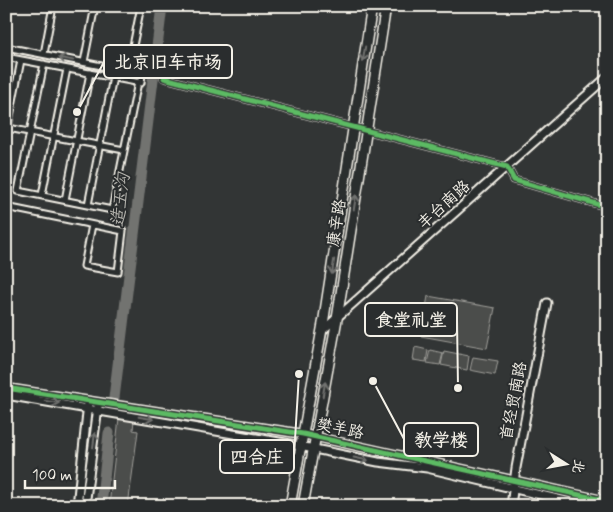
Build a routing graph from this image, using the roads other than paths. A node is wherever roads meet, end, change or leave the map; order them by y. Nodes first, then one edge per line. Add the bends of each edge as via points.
1 (53, 6) edge
2 (96, 6) edge
3 (141, 6) edge
4 (372, 6) edge
5 (386, 6) edge
6 (6, 47) edge
7 (44, 54) junction
8 (6, 57) edge
9 (21, 60) junction
10 (84, 62) junction
11 (44, 64) junction
12 (67, 69) junction
13 (128, 72) junction
14 (90, 73) junction
15 (607, 77) edge
16 (113, 78) junction
17 (164, 78) dead end
18 (138, 82) junction
19 (353, 126) junction
20 (8, 128) junction
21 (367, 130) junction
22 (30, 132) junction
23 (54, 136) junction
24 (6, 137) edge
25 (77, 141) junction
26 (100, 145) junction
27 (124, 150) junction
28 (507, 167) junction
29 (42, 196) junction
30 (65, 200) junction
31 (88, 205) junction
32 (607, 207) edge
33 (6, 208) edge
34 (92, 225) junction
35 (548, 302) dead end
36 (336, 320) junction
37 (322, 331) junction
38 (6, 388) edge
39 (6, 395) edge
40 (88, 404) junction
41 (98, 406) junction
42 (302, 440) junction
43 (315, 443) junction
44 (514, 480) junction
45 (513, 488) junction
46 (607, 501) edge
47 (77, 506) edge
48 (85, 506) edge
49 (290, 506) edge
50 (303, 506) edge
51 (511, 506) edge
52 (587, 506) edge

1 - 7 street
2 - 10 street
3 - 13 street
4 -> 19 main road, 康辛路
5 - 21 main road, 康辛路
6 - 7 street
10 -> 7 street
8 - 9 street
9 - 11 street
9 - 20 street
10 - 13 street
11 - 12 street
11 - 22 street
12 - 14 street
12 - 23 street
13 - 18 street via 142,74 141,83
14 - 16 street
14 - 25 street
15 - 28 street, 丰台南路
16 - 18 street
16 - 26 street
17 - 19 street
18 - 27 street
19 - 21 street
19 -> 37 main road, 康辛路
20 - 22 street
20 - 24 street
21 - 28 street
36 -> 21 main road, 康辛路
22 - 23 street
22 - 29 street via 18,191
23 - 25 street
23 - 29 street
25 - 26 street
25 - 30 street
26 - 27 street
26 - 31 street
27 - 31 street via 112,210
28 - 32 street via 514,180
28 - 36 street, 丰台南路
29 - 30 street
30 - 31 street
33 - 34 street
34 - 34 street via 123,231 118,272 84,266
35 - 44 street, 首经贸南路
36 - 37 street, 丰台南路
43 -> 36 main road, 康辛路
37 - 42 main road, 康辛路
38 - 40 street, 樊羊路
39 -> 40 street, 樊羊路
40 - 41 street, 樊羊路
40 - 47 street
41 -> 42 street, 樊羊路
41 - 42 street, 樊羊路
48 -> 41 street
42 - 43 street, 樊羊路
42 - 43 street, 樊羊路
42 - 49 main road, 康辛路
43 - 44 street, 樊羊路
43 -> 45 street, 樊羊路 via 378,462 427,468
43 - 50 main road, 康辛路
44 - 45 street, 首经贸南路
44 - 46 street, 樊羊路
45 - 51 street, 首经贸南路
45 - 52 street, 樊羊路

